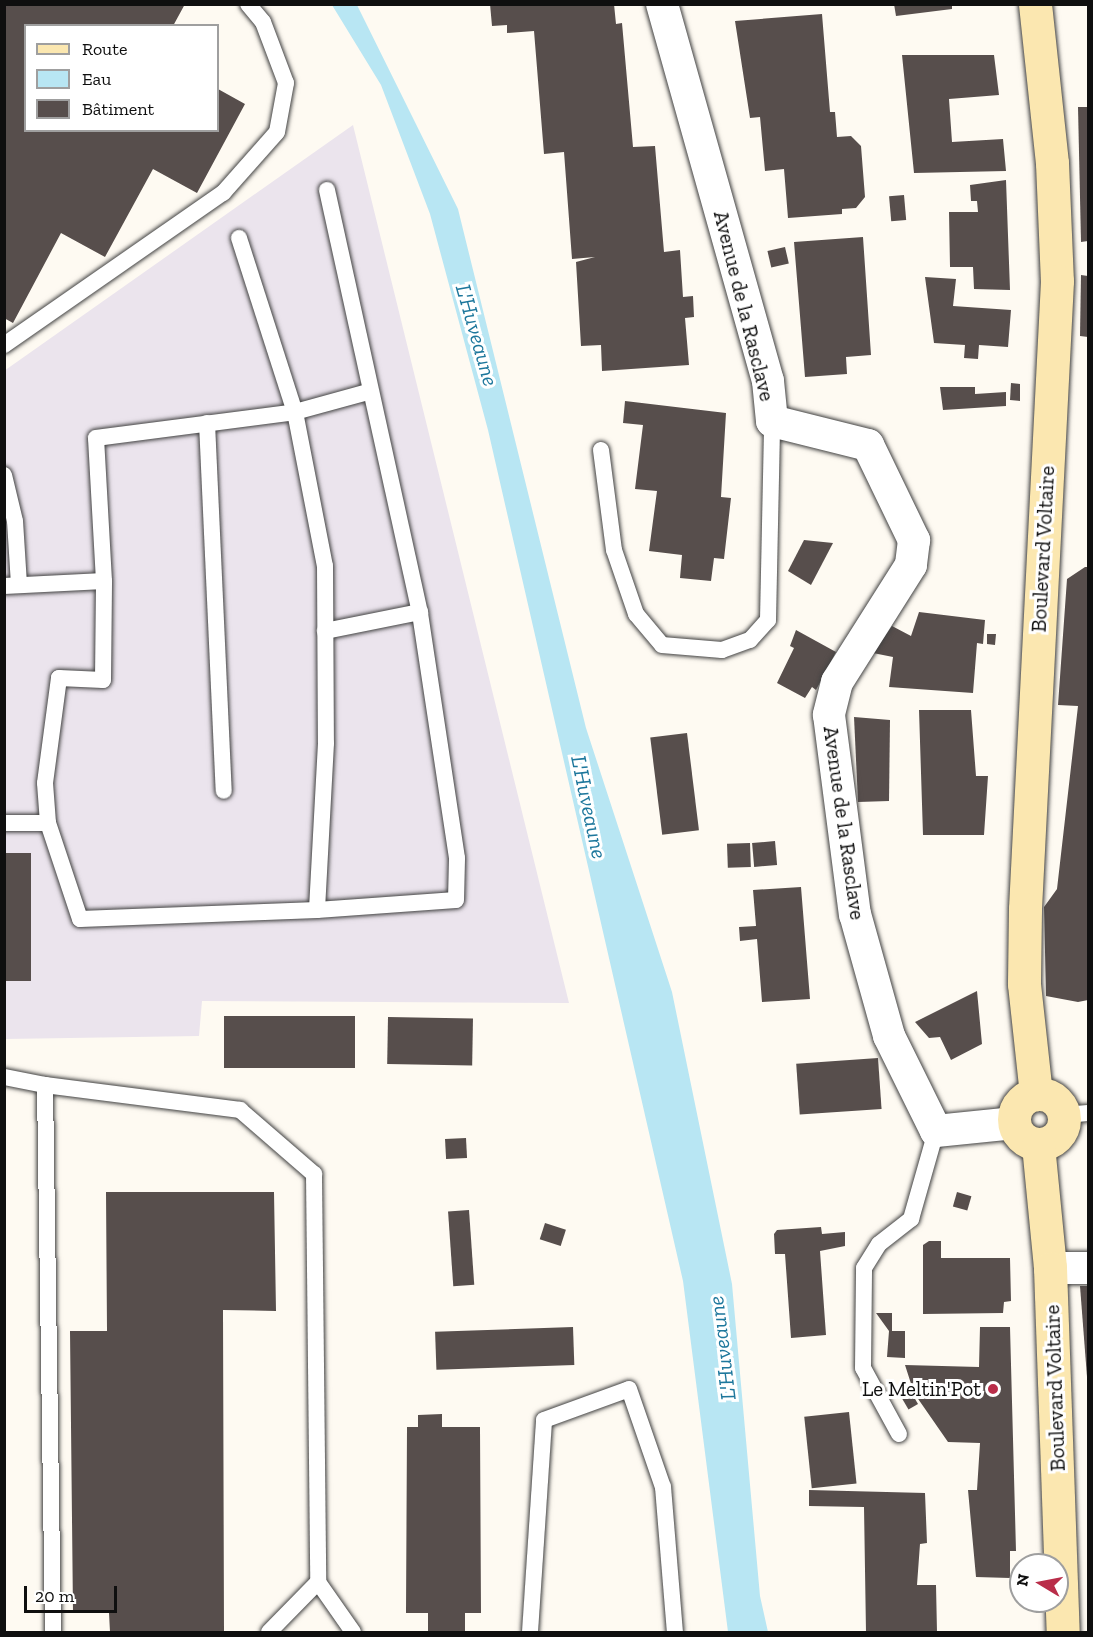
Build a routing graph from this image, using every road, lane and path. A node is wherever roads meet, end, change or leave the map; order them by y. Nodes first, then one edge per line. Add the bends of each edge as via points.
1 (248, 4) edge
2 (662, 4) edge
3 (1035, 4) edge
4 (327, 190) dead end
5 (239, 238) dead end
6 (4, 345) edge
7 (368, 392) junction
8 (296, 412) junction
9 (772, 421) junction
10 (207, 423) junction
11 (601, 450) dead end
12 (4, 475) edge
13 (104, 581) junction
14 (12, 585) edge
15 (420, 612) junction
16 (325, 631) junction
17 (224, 791) dead end
18 (48, 822) junction
19 (4, 823) edge
20 (317, 910) junction
21 (4, 1077) edge
22 (45, 1085) junction
23 (1036, 1094) junction
24 (1076, 1114) edge
25 (1014, 1123) junction
26 (936, 1131) junction
27 (1038, 1145) junction
28 (1050, 1268) junction
29 (1089, 1268) edge
30 (899, 1434) dead end
31 (318, 1582) junction
32 (52, 1632) edge
33 (269, 1632) edge
34 (353, 1632) edge
35 (530, 1632) edge
36 (675, 1632) edge
37 (1063, 1632) edge

1 - 6 lane via 263,22 286,83 277,132 223,193
2 - 9 street, Avenue de la Rasclave via 768,381
3 - 23 main road, Boulevard Voltaire via 1052,163 1057,281 1025,909 1024,984
4 - 7 lane
5 - 8 lane
7 - 8 lane
7 - 15 lane
8 - 10 lane
8 - 16 lane via 325,566
9 - 11 lane via 768,620 750,640 722,650 662,645 636,614 614,550
9 - 26 street, Avenue de la Rasclave via 868,445 914,540 911,565 837,682 829,715 855,914 889,1036
10 - 13 lane via 96,438
10 - 17 lane
12 - 14 lane via 15,521
13 - 14 lane
13 - 18 lane via 103,680 58,678 45,783
15 - 16 lane
15 - 20 lane via 457,858 456,900
16 - 20 lane via 326,743
18 - 19 lane
18 - 20 lane via 80,919
21 - 22 lane
22 - 31 lane via 240,1110 314,1174
22 - 32 lane
23 - 24 main road via 1054,1099
23 - 25 main road via 1017,1107
24 - 27 main road via 1059,1137
25 - 26 street
25 - 27 main road via 1022,1138
26 - 30 lane via 911,1219 879,1244 864,1268 863,1368
27 - 28 main road, Boulevard Voltaire
28 - 29 street
28 - 37 main road, Boulevard Voltaire
31 - 33 lane
31 - 34 lane
35 - 36 lane via 544,1420 629,1389 663,1487

